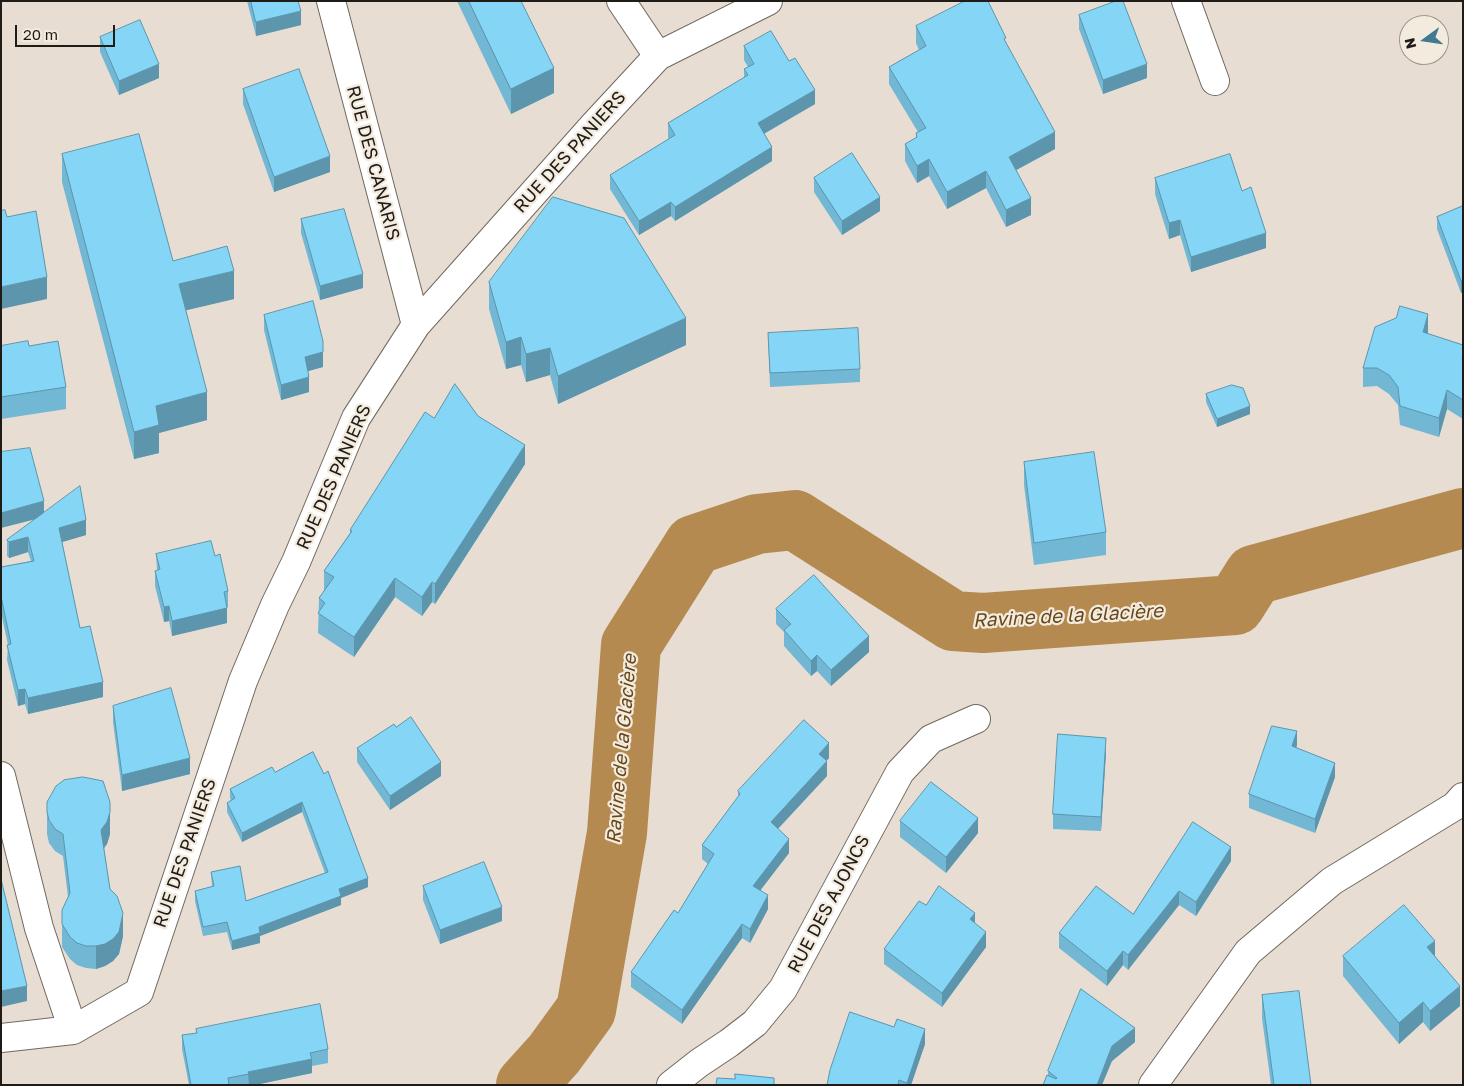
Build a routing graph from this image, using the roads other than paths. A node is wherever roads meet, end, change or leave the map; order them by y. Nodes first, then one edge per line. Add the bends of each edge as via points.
1 (330, 1) edge
2 (621, 1) edge
3 (768, 1) edge
4 (1186, 1) edge
5 (658, 56) junction
6 (1215, 81) dead end
7 (416, 325) junction
8 (976, 719) dead end
9 (1, 776) edge
10 (1460, 803) edge
11 (73, 1030) junction
12 (1, 1038) edge
13 (672, 1085) edge
14 (1153, 1085) edge

1 - 7 street, RUE DES CANARIS
2 - 5 street
3 - 5 street, RUE DES PANIERS
4 - 6 street
5 - 7 street, RUE DES PANIERS
7 - 11 street, RUE DES PANIERS via 356,418 243,681 138,992
8 - 13 street, RUE DES AJONCS via 931,739 900,772 783,989 755,1022
9 - 11 street via 39,928
10 - 14 street via 1332,881 1248,952
11 - 12 street

